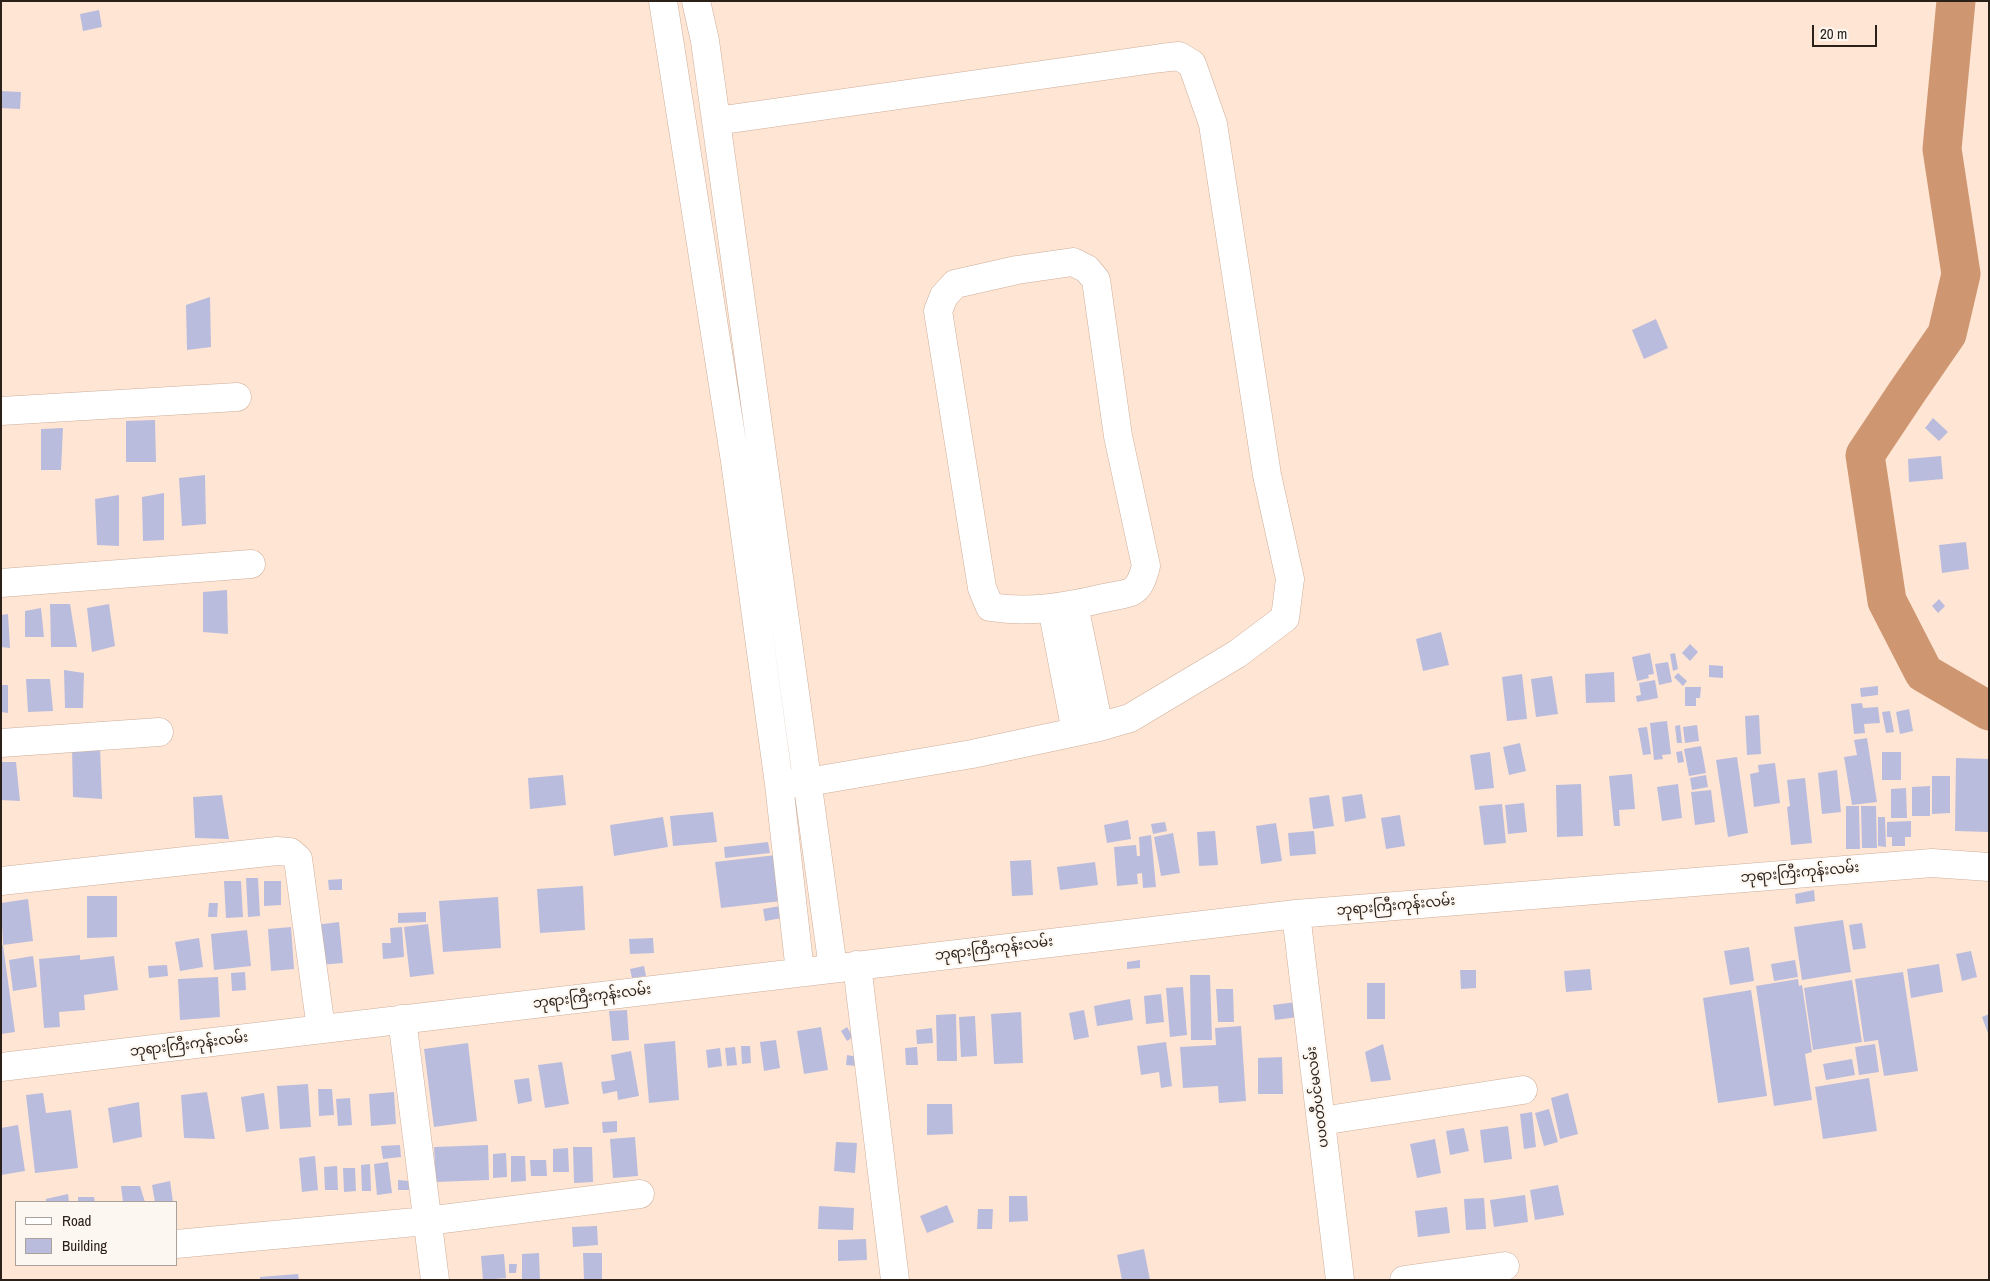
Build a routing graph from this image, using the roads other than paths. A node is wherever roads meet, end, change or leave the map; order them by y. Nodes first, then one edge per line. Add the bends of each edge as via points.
1 (663, 1) edge
2 (696, 1) edge
3 (716, 121) junction
4 (737, 273) junction
5 (706, 276) junction
6 (237, 397) dead end
7 (1, 410) edge
8 (251, 564) dead end
9 (778, 568) junction
10 (749, 571) junction
11 (1, 583) edge
12 (1063, 607) junction
13 (1087, 730) junction
14 (159, 732) dead end
15 (1, 742) edge
16 (808, 782) junction
17 (779, 784) junction
18 (1989, 867) edge
19 (1, 880) edge
20 (1296, 914) junction
21 (845, 966) junction
22 (800, 972) junction
23 (402, 1020) junction
24 (320, 1029) junction
25 (1, 1067) edge
26 (1523, 1090) dead end
27 (1321, 1120) junction
28 (640, 1194) dead end
29 (427, 1221) junction
30 (178, 1244) edge
31 (1505, 1266) dead end
32 (435, 1280) edge
33 (895, 1280) edge
34 (1340, 1280) edge
35 (1404, 1280) edge

1 - 5 street
2 - 3 street
3 - 4 street
3 - 13 street via 1170,57 1179,56 1192,64 1213,124 1267,475 1290,579 1285,618 1237,654 1130,718
4 - 5 street
4 - 9 street
5 - 10 street
6 - 7 street
8 - 11 street
9 - 10 street
9 - 16 street
10 - 17 street
12 - 12 street via 1132,591 1142,581 1146,566 1118,436 1096,280 1087,269 1073,262 955,284 944,296 938,311 982,588 990,607 1009,610
12 - 13 street
13 - 16 street via 972,754
14 - 15 street
16 - 17 street
16 - 21 street
17 - 22 street
18 - 20 street, ဘုရားကြီးကုန်းလမ်း via 1932,862
19 - 24 street via 290,852 298,858
20 - 21 street, ဘုရားကြီးကုန်းလမ်း
20 - 27 street, ပပဝတီပင်မလမ်း
21 - 22 street, ဘုရားကြီးကုန်းလမ်း
21 - 33 street
22 - 23 street, ဘုရားကြီးကုန်းလမ်း
23 - 24 street, ဘုရားကြီးကုန်းလမ်း
23 - 29 street
24 - 25 street, ဘုရားကြီးကုန်းလမ်း
26 - 27 street
27 - 34 street, ပပဝတီပင်မလမ်း
28 - 29 street
29 - 30 street
29 - 32 street
31 - 35 street

